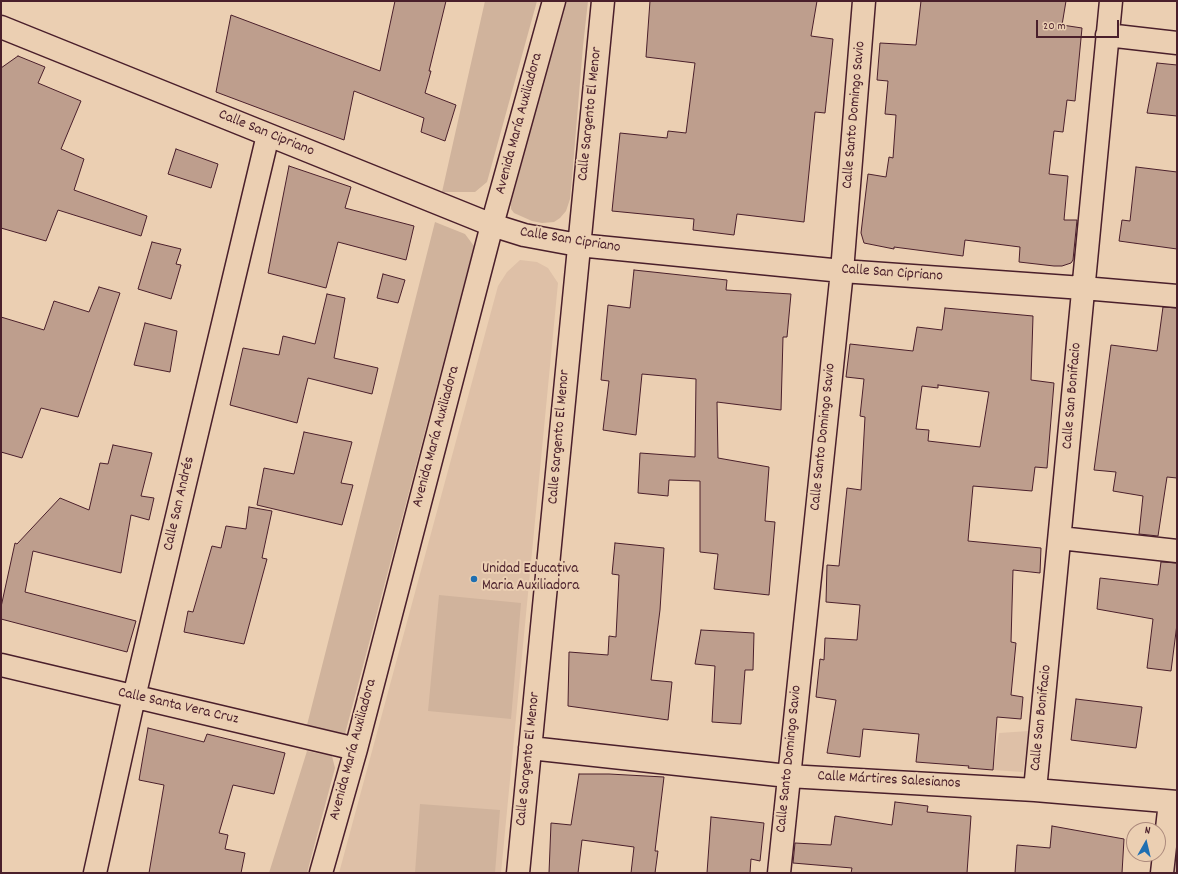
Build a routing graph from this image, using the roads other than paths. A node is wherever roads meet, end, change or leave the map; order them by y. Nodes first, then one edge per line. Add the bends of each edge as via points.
1 (554, 1) edge
2 (603, 1) edge
3 (864, 1) edge
4 (1111, 1) edge
5 (1, 27) edge
6 (1107, 35) junction
7 (1177, 43) edge
8 (268, 135) junction
9 (492, 225) junction
10 (578, 245) junction
11 (842, 271) junction
12 (1083, 288) junction
13 (1177, 296) edge
14 (1060, 538) junction
15 (1177, 551) edge
16 (1, 665) edge
17 (134, 697) junction
18 (530, 748) junction
19 (356, 749) junction
20 (788, 776) junction
21 (1035, 790) junction
22 (1174, 802) edge
23 (95, 873) edge
24 (321, 873) edge
25 (518, 873) edge
26 (779, 873) edge
27 (1162, 873) edge

1 - 9 street, Avenida María Auxiliadora
2 - 10 street, Calle Sargento El Menor
3 - 11 street, Calle Santo Domingo Savio
4 - 6 street, Calle San Bonifacio
5 - 8 street, Calle San Cipriano
6 - 7 street
6 - 12 street, Calle San Bonifacio
8 - 9 street, Calle San Cipriano
8 - 17 street, Calle San Andrés
9 - 10 street, Calle San Cipriano via 524,235
9 - 19 street, Avenida María Auxiliadora
10 - 11 street, Calle San Cipriano
10 - 18 street, Calle Sargento El Menor
11 - 12 street, Calle San Cipriano
11 - 20 street, Calle Santo Domingo Savio
12 - 13 street, Calle San Cipriano
12 - 14 street, Calle San Bonifacio
14 - 15 street
14 - 21 street, Calle San Bonifacio
16 - 17 street, Calle Santa Vera Cruz
17 - 19 street, Calle Santa Vera Cruz
17 - 23 street, Calle San Andrés
18 - 20 street, Calle Mártires Salesianos
18 - 25 street, Calle Sargento El Menor
19 - 24 street, Avenida María Auxiliadora
20 - 21 street, Calle Mártires Salesianos
20 - 26 street, Calle Santo Domingo Savio
21 - 22 street, Calle Mártires Salesianos
22 - 27 street

